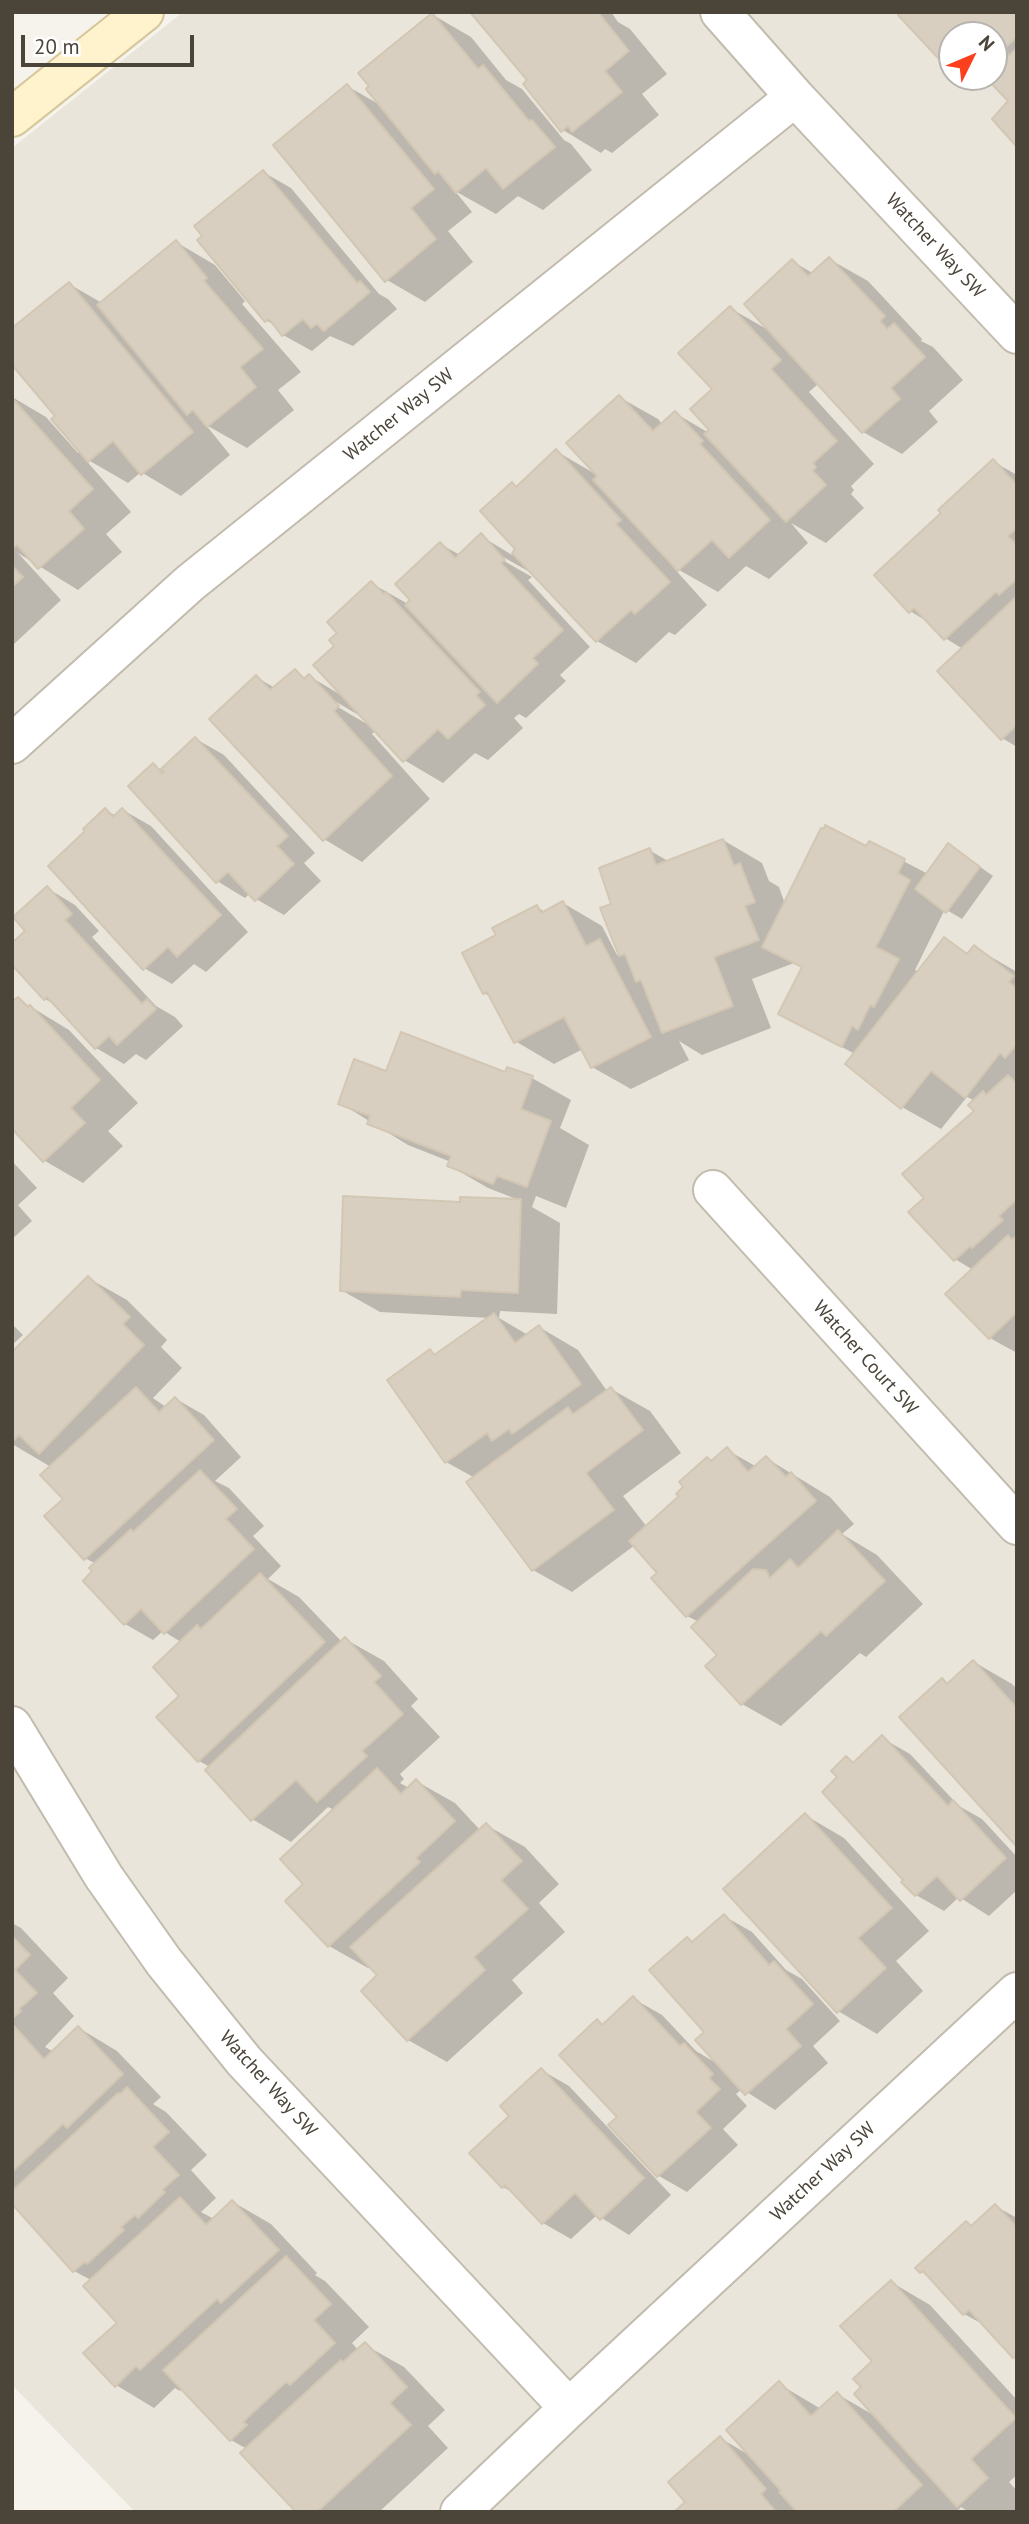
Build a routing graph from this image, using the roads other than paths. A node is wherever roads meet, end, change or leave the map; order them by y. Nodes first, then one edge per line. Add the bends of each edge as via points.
1 (144, 12) edge
2 (720, 12) edge
3 (795, 97) junction
4 (12, 117) edge
5 (1017, 334) edge
6 (12, 744) edge
7 (713, 1190) dead end
8 (1017, 1525) edge
9 (12, 1726) edge
10 (1017, 1992) edge
11 (569, 2408) junction
12 (460, 2512) edge

1 - 4 street
2 - 3 street, Watcher Way SW
3 - 5 street, Watcher Way SW
3 - 6 street, Watcher Way SW via 190,583
7 - 8 street, Watcher Court SW
9 - 11 street, Watcher Way SW via 104,1877 164,1962 244,2061
10 - 11 street, Watcher Way SW
11 - 12 street, Watcher Way SW

